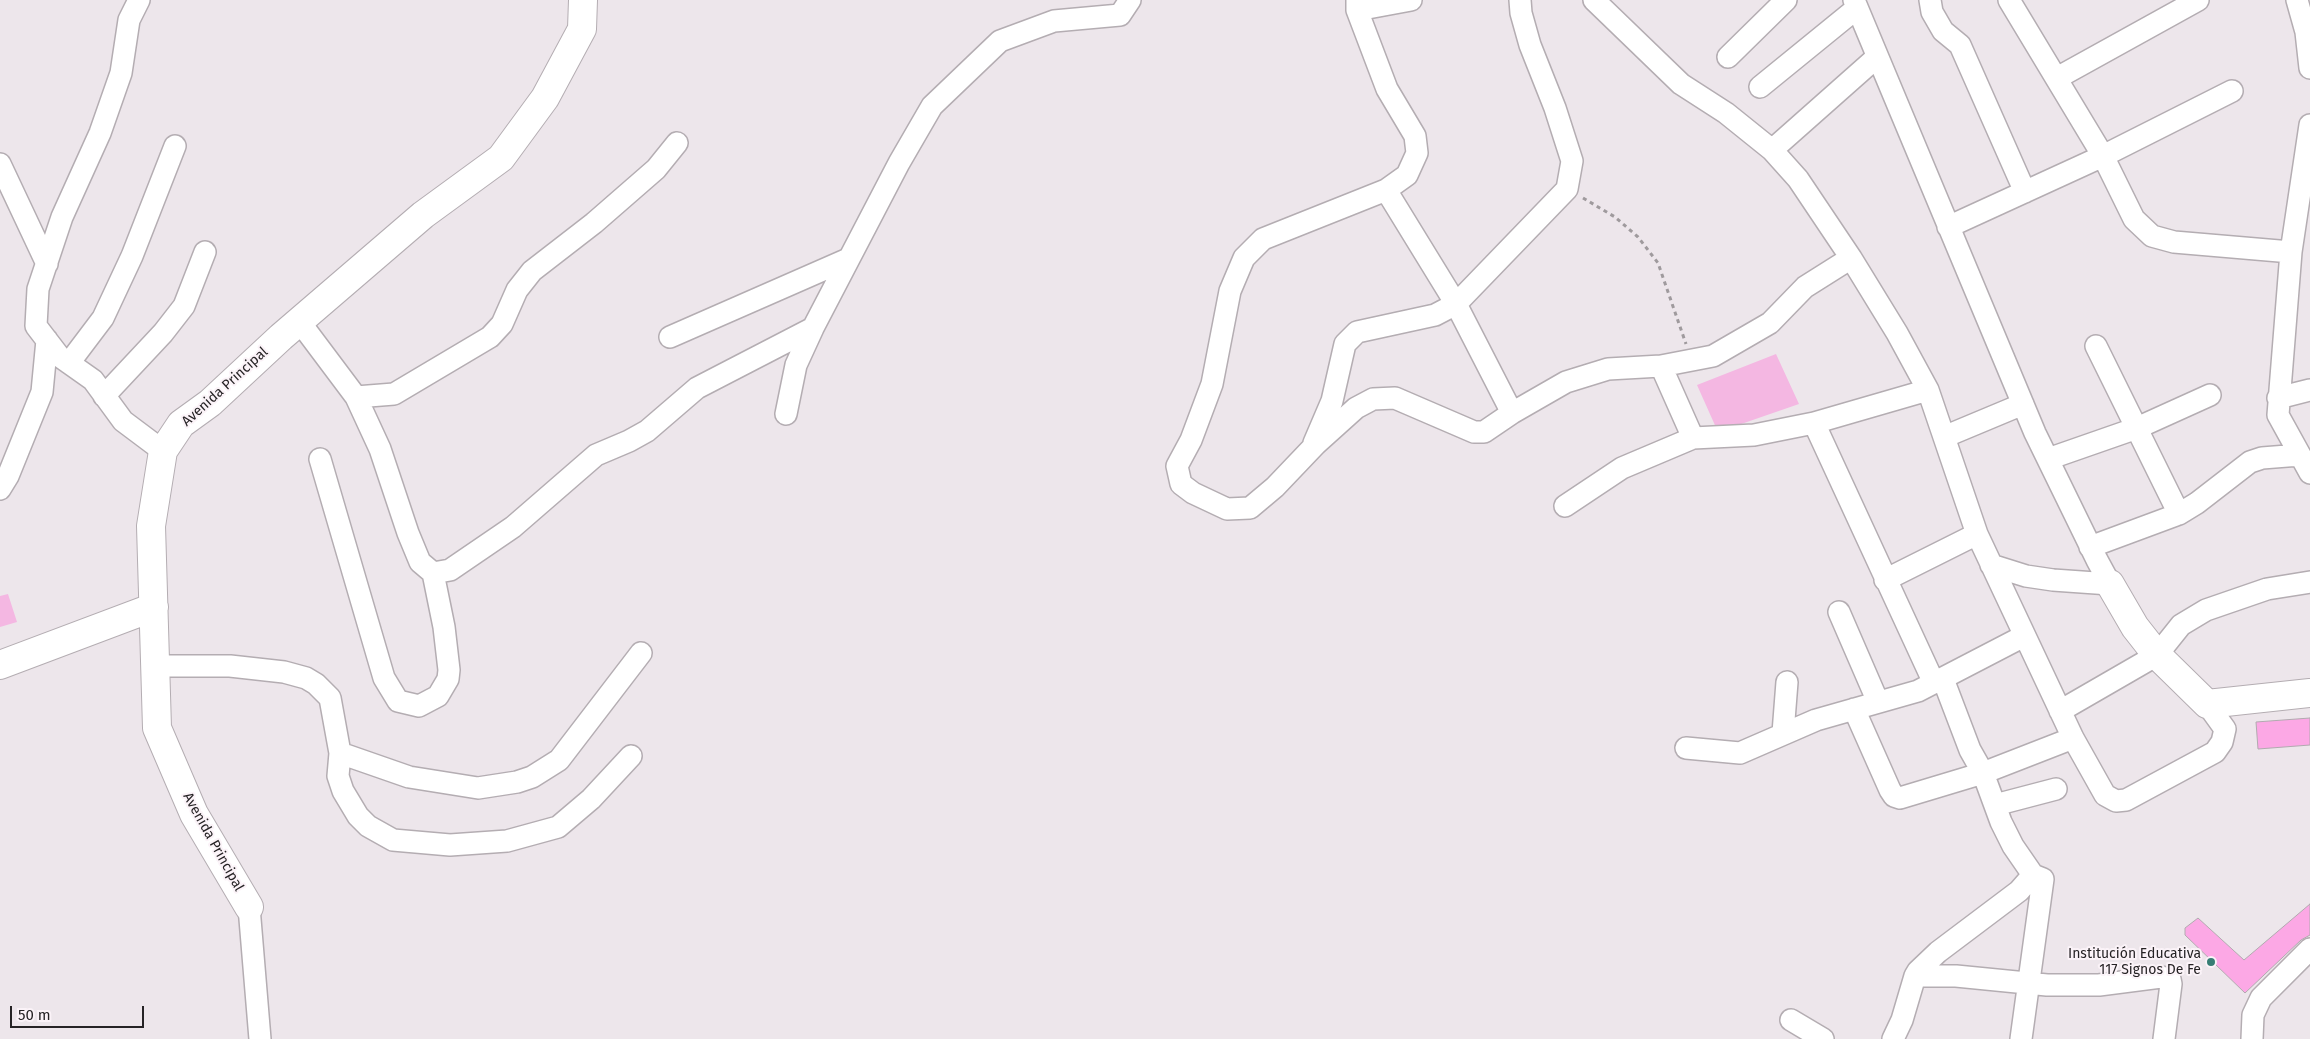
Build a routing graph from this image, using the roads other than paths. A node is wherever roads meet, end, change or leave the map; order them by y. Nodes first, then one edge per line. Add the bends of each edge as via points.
1 (139, 0) edge
2 (583, 0) edge
3 (1411, 0) edge
4 (1520, 0) edge
5 (1594, 0) edge
6 (1786, 0) edge
7 (1930, 0) edge
8 (2009, 0) edge
9 (2198, 0) edge
10 (2297, 0) edge
11 (1855, 4) edge
12 (1123, 5) edge
13 (1357, 5) edge
14 (1728, 57) dead end
15 (1877, 57) junction
16 (2310, 68) edge
17 (2057, 78) junction
18 (1760, 87) dead end
19 (2232, 91) dead end
20 (2310, 124) edge
21 (677, 143) dead end
22 (175, 146) dead end
23 (1772, 150) junction
24 (2308, 152) edge
25 (2103, 156) junction
26 (0, 164) edge
27 (1386, 190) junction
28 (2025, 192) junction
29 (1948, 227) junction
30 (205, 252) dead end
31 (2291, 252) junction
32 (1851, 258) junction
33 (848, 259) junction
34 (47, 264) junction
35 (1456, 304) junction
36 (299, 321) junction
37 (813, 328) junction
38 (670, 337) dead end
39 (47, 340) junction
40 (2096, 346) dead end
41 (69, 363) junction
42 (1661, 366) junction
43 (1928, 390) junction
44 (2310, 390) edge
45 (2210, 395) dead end
46 (104, 396) junction
47 (356, 398) junction
48 (2278, 398) junction
49 (2023, 404) junction
50 (1512, 413) junction
51 (786, 414) dead end
52 (1814, 423) junction
53 (2137, 428) junction
54 (1693, 438) junction
55 (1944, 438) junction
56 (1310, 450) junction
57 (163, 451) junction
58 (2048, 458) junction
59 (320, 459) dead end
60 (2305, 464) edge
61 (0, 489) edge
62 (1565, 506) dead end
63 (2179, 514) junction
64 (1977, 534) junction
65 (2090, 546) junction
66 (1991, 565) junction
67 (433, 573) junction
68 (1885, 580) junction
69 (2310, 582) edge
70 (2110, 584) junction
71 (154, 608) junction
72 (1839, 612) dead end
73 (2024, 636) junction
74 (641, 653) dead end
75 (2157, 655) junction
76 (0, 665) edge
77 (155, 666) junction
78 (1938, 681) junction
79 (1787, 682) dead end
80 (2310, 693) edge
81 (1878, 702) junction
82 (2207, 704) junction
83 (1854, 709) junction
84 (2060, 712) junction
85 (1784, 733) junction
86 (2073, 738) junction
87 (1686, 748) dead end
88 (340, 753) junction
89 (631, 756) dead end
90 (1983, 773) junction
91 (2056, 789) dead end
92 (1995, 805) junction
93 (2033, 875) junction
94 (249, 907) joint
95 (2310, 949) edge
96 (1915, 976) junction
97 (2028, 984) junction
98 (1791, 1020) dead end
99 (260, 1039) edge
100 (1823, 1039) edge
101 (1893, 1039) edge
102 (2021, 1039) edge
103 (2164, 1039) edge
104 (2252, 1039) edge

1 - 34 street via 129,20 121,73 100,134 62,217
2 - 36 street, Avenida Principal via 582,28 550,90 501,158 423,215
3 - 13 street
4 - 35 street via 1530,45 1572,161 1567,189
5 - 23 street via 1681,84 1726,113
6 - 14 street
7 - 28 street via 1932,12 1943,31 1960,45
8 - 17 street
9 - 17 street
10 - 16 street via 2306,32
11 - 15 street
11 - 18 street
12 - 33 street via 1054,21 1000,41 932,106
13 - 27 street via 1388,89 1414,136 1417,153 1408,175
15 - 23 street
15 - 29 street
17 - 25 street
19 - 25 street
20 - 24 street
21 - 47 street via 649,175 532,271 517,290 502,324 490,337 394,394
22 - 41 street via 104,318
23 - 32 street via 1798,179
24 - 31 street
25 - 28 street
25 - 31 street via 2134,219 2152,236 2174,242
26 - 34 street
27 - 35 street
27 - 56 street via 1263,239 1244,258 1230,291 1212,384 1191,440 1177,466 1181,484 1193,493 1228,509 1250,508
28 - 29 street
29 - 49 street
30 - 46 street via 184,306
31 - 48 street
32 - 42 street via 1804,287 1770,323 1713,356
32 - 43 street
33 - 37 street
33 - 38 street
34 - 39 street via 38,289 36,326
35 - 50 street
35 - 56 street via 1435,315 1357,332 1345,344 1332,401
36 - 47 street
36 - 57 street, Avenida Principal via 210,403 181,424
37 - 51 street via 796,365
37 - 67 street via 698,388 647,431 596,455 513,527 450,570
39 - 41 street
39 - 61 street via 42,392
40 - 53 street
41 - 46 street via 92,380
42 - 50 street via 1608,369 1566,382
42 - 54 street
43 - 52 street
43 - 55 street
44 - 48 street
45 - 53 street
46 - 57 street via 123,421
47 - 67 street via 380,449 420,562
48 - 60 street via 2278,415
49 - 55 street
49 - 58 street
50 - 56 street via 1484,432 1474,432 1395,398 1373,399 1356,408
52 - 54 street via 1754,435
52 - 68 street
53 - 58 street
53 - 63 street
54 - 62 street via 1622,468
55 - 64 street
57 - 71 street, Avenida Principal via 151,526
58 - 65 street
59 - 67 street via 384,678 398,701 419,706 438,696 448,679 449,670
60 - 63 street via 2262,458 2250,462
63 - 65 street
64 - 66 street
64 - 68 street
65 - 70 street
66 - 70 street via 2026,576
66 - 73 street
68 - 78 street
69 - 75 street via 2267,589 2206,610 2181,625
70 - 75 street via 2135,627
71 - 76 street
71 - 77 street, Avenida Principal
72 - 81 street
73 - 78 street
73 - 84 street
74 - 88 street via 559,760 518,782 478,788 419,779
75 - 82 street
75 - 84 street
77 - 88 street via 230,666 306,678 330,698
77 - 94 street, Avenida Principal via 157,728 194,814
78 - 81 street via 1918,692
78 - 90 street
79 - 85 street
80 - 82 street
81 - 83 street
82 - 86 street via 2225,729 2215,752 2126,800 2116,801 2105,795
83 - 85 street
83 - 90 street via 1894,796 1908,796
84 - 86 street
85 - 87 street via 1740,753
86 - 90 street
88 - 89 street via 338,776 343,791 368,826 393,840 450,845 507,841 558,827 591,799
90 - 92 street
91 - 92 street
92 - 93 street via 2013,846
93 - 96 street via 2019,891 1938,952
93 - 97 street via 2041,876 2044,883
94 - 99 street
95 - 104 street via 2261,998 2253,1015
96 - 97 street via 1956,976
96 - 101 street
97 - 102 street
97 - 103 street via 2100,985 2161,977 2170,979
98 - 100 street

